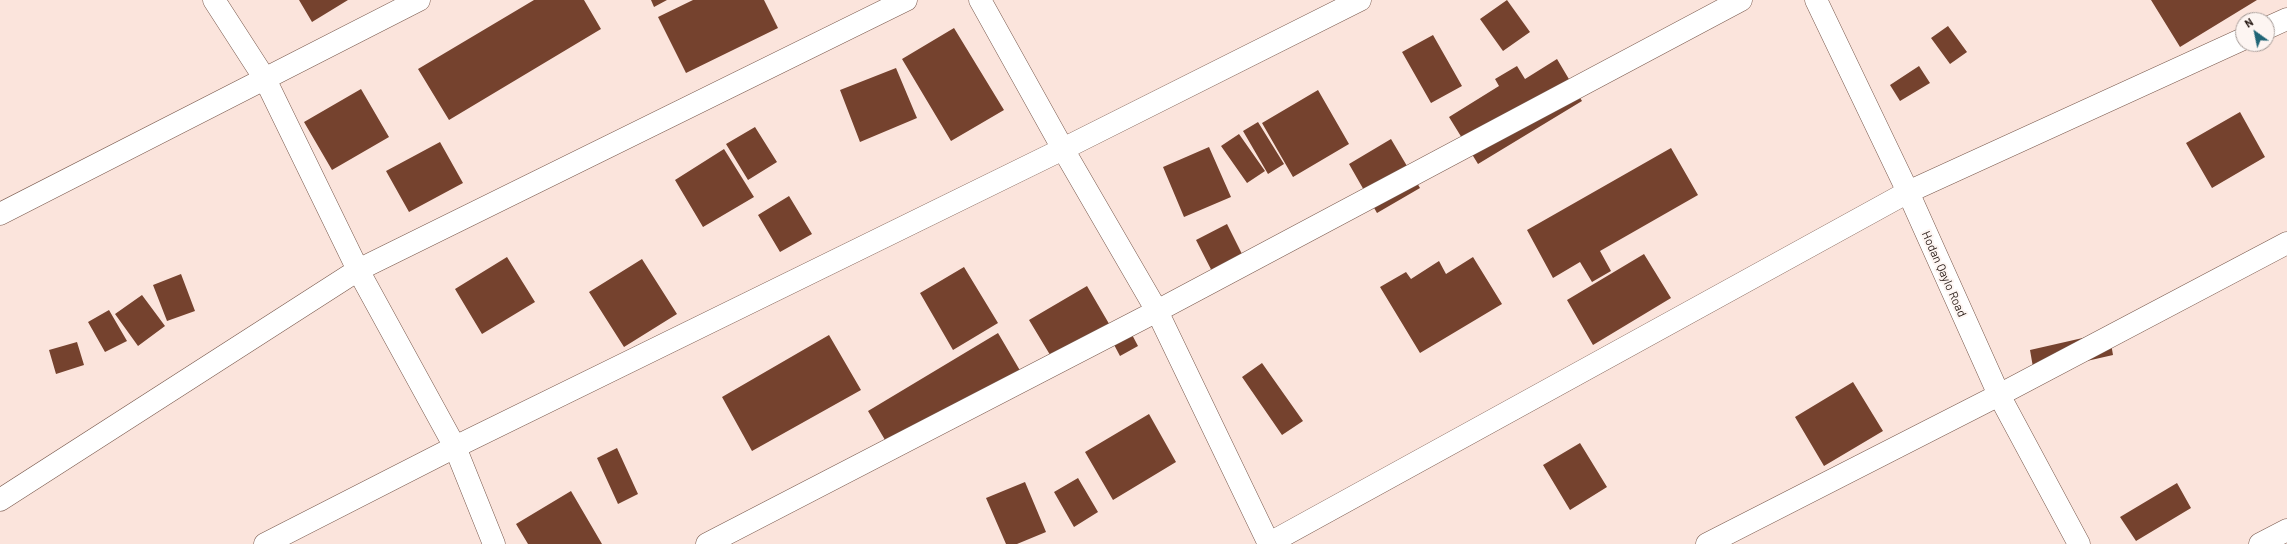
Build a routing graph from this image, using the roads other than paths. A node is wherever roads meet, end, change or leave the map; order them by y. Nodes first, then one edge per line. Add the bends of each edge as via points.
1 (214, 0) edge
2 (419, 0) edge
3 (906, 0) edge
4 (980, 0) edge
5 (1360, 0) edge
6 (1741, 0) edge
7 (1816, 0) edge
8 (2287, 19) edge
9 (2275, 24) edge
10 (2235, 43) edge
11 (265, 79) junction
12 (1063, 149) junction
13 (1908, 192) junction
14 (0, 214) edge
15 (2287, 243) edge
16 (358, 270) junction
17 (1157, 311) junction
18 (1999, 395) junction
19 (455, 447) junction
20 (0, 500) edge
21 (2287, 530) edge
22 (265, 544) edge
23 (494, 544) edge
24 (707, 544) edge
25 (1269, 544) edge
26 (1707, 544) edge
27 (2079, 544) edge
28 (2260, 544) edge

1 - 11 street
2 - 11 street
3 - 16 street
4 - 12 street
5 - 12 street
6 - 17 street
7 - 13 street, Hodan Qaylo Road
8 - 9 street
10 - 13 street
11 - 14 street
11 - 16 street
12 - 17 street
12 - 19 street
13 - 18 street, Hodan Qaylo Road
13 - 25 street
15 - 18 street
16 - 19 street
16 - 20 street
17 - 24 street
17 - 25 street
18 - 26 street
18 - 27 street, Hodan Qaylo Road
19 - 22 street
19 - 23 street
21 - 28 street

